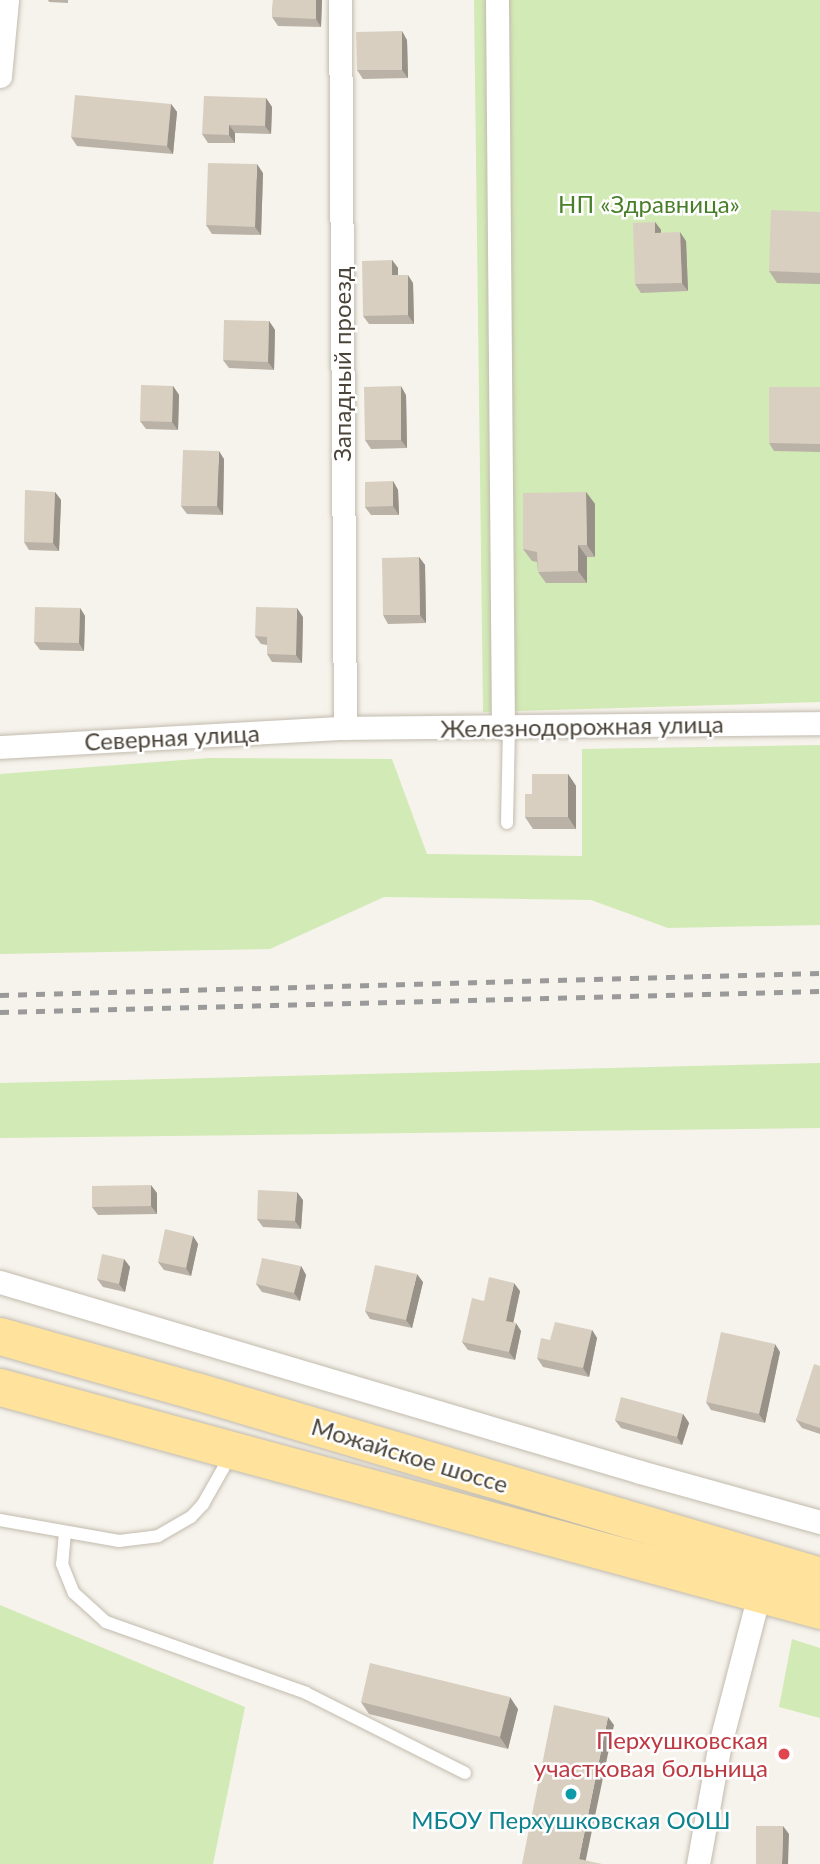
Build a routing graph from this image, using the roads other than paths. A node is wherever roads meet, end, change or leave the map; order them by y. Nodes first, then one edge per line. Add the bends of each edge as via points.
1 (7, 0) edge
2 (340, 0) edge
3 (497, 0) edge
4 (0, 76) edge
5 (820, 723) edge
6 (345, 728) junction
7 (506, 728) junction
8 (0, 747) edge
9 (508, 822) dead end
10 (0, 1282) edge
11 (0, 1336) edge
12 (0, 1387) edge
13 (234, 1449) junction
14 (0, 1520) edge
15 (820, 1522) edge
16 (65, 1532) junction
17 (820, 1576) edge
18 (759, 1594) junction
19 (820, 1610) edge
20 (465, 1773) dead end
21 (698, 1864) edge

1 - 4 street
2 - 6 street, Западный проезд
3 - 7 street
5 - 7 street, Железнодорожная улица
6 - 7 street, Железнодорожная улица
6 - 8 street, Северная улица
7 - 9 lane
10 - 15 street
11 - 17 main road, Можайское шоссе
12 - 13 main road, Можайское шоссе
13 - 16 lane via 203,1504 167,1531 119,1541
13 - 18 main road, Можайское шоссе
14 - 16 lane
16 - 20 lane via 62,1564 74,1593 106,1622 306,1693
18 - 19 main road, Можайское шоссе
18 - 21 street via 719,1748

